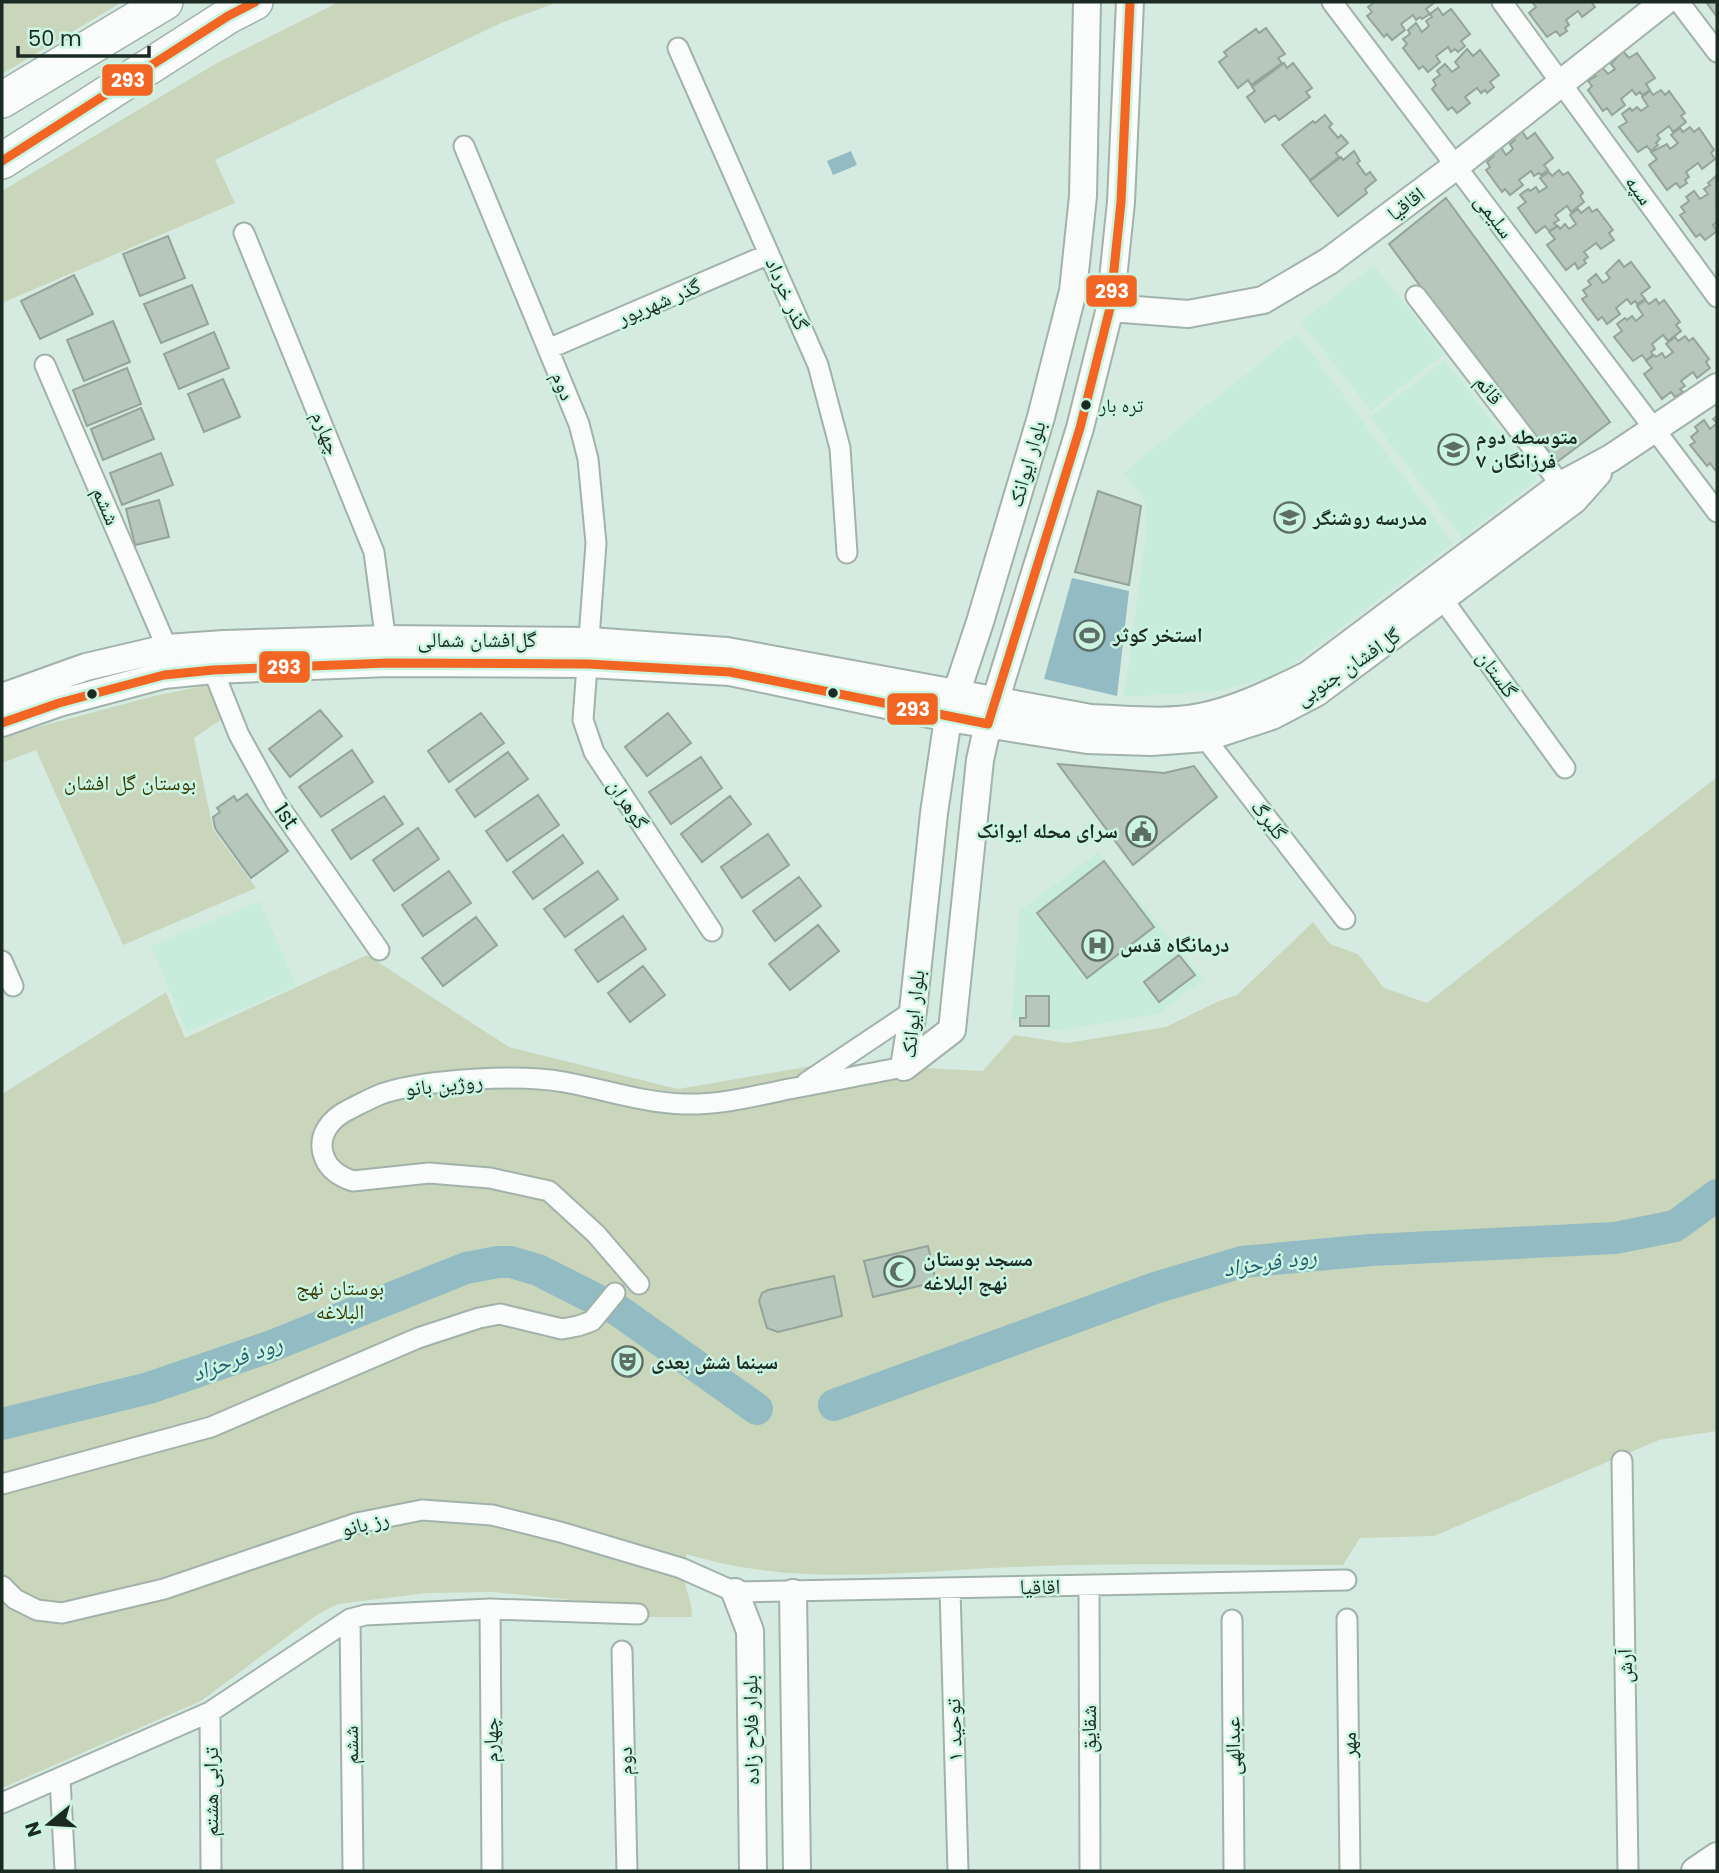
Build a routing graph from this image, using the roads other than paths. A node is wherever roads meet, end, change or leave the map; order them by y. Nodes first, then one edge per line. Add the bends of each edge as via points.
1 (165, 2) edge
2 (255, 2) edge
3 (1087, 2) edge
4 (1130, 2) edge
5 (1332, 2) edge
6 (1502, 2) edge
7 (1664, 2) edge
8 (1679, 2) edge
9 (678, 48) dead end
10 (1717, 52) edge
11 (1562, 82) junction
12 (2, 100) edge
13 (464, 146) dead end
14 (2, 161) edge
15 (1456, 166) junction
16 (244, 233) dead end
17 (769, 254) junction
18 (1416, 296) dead end
19 (1717, 297) edge
20 (1110, 308) junction
21 (548, 349) junction
22 (46, 365) dead end
23 (1717, 387) edge
24 (1655, 430) junction
25 (1611, 458) junction
26 (1562, 485) junction
27 (1717, 512) edge
28 (847, 553) dead end
29 (1437, 590) junction
30 (167, 648) junction
31 (387, 651) junction
32 (589, 652) junction
33 (213, 670) junction
34 (170, 675) junction
35 (2, 697) edge
36 (952, 705) junction
37 (992, 713) junction
38 (2, 723) edge
39 (1203, 728) junction
40 (1565, 768) dead end
41 (1345, 919) dead end
42 (712, 931) dead end
43 (379, 950) dead end
44 (2, 961) edge
45 (13, 986) dead end
46 (913, 1011) junction
47 (905, 1067) junction
48 (799, 1087) junction
49 (639, 1284) dead end
50 (615, 1293) dead end
51 (1622, 1461) dead end
52 (2, 1484) edge
53 (1346, 1580) dead end
54 (2, 1586) edge
55 (1089, 1586) junction
56 (950, 1589) junction
57 (735, 1592) junction
58 (793, 1593) junction
59 (490, 1609) junction
60 (638, 1614) dead end
61 (350, 1619) junction
62 (1347, 1619) dead end
63 (1232, 1620) dead end
64 (622, 1651) dead end
65 (210, 1712) junction
66 (60, 1779) junction
67 (2, 1803) edge
68 (1717, 1856) edge
69 (65, 1871) edge
70 (211, 1871) edge
71 (353, 1871) edge
72 (492, 1871) edge
73 (627, 1871) edge
74 (753, 1871) edge
75 (797, 1871) edge
76 (958, 1871) edge
77 (1090, 1871) edge
78 (1234, 1871) edge
79 (1350, 1871) edge
80 (1628, 1871) edge
81 (1695, 1871) edge

1 - 12 highway
2 - 14 highway
3 - 36 main road, بلوار ایوانک via 1083,196 1073,290 1037,430
4 - 20 main road, بلوار ایوانک via 1121,202
5 - 15 street, سلیمی
6 - 11 street, سپه
7 - 11 main road, اقاقیا
8 - 10 street
9 - 17 street, گذر خرداد
11 - 15 main road, اقاقیا
11 - 19 street, سپه
13 - 21 street, دوم
15 - 20 main road, اقاقیا via 1329,261 1263,300 1188,314
15 - 24 street, سلیمی
16 - 31 street, چهارم via 374,552
17 - 21 street, گذر شهریور
17 - 28 street, گذر خرداد via 818,365 840,448
18 - 26 street, قائم
20 - 37 main road, بلوار ایوانک via 1080,428
21 - 32 street, دوم via 579,425 587,459 596,543
22 - 30 street, ششم
23 - 24 main road, گل‌افشان جنوبی
24 - 25 main road, گل‌افشان جنوبی
24 - 27 street, سلیمی
25 - 26 main road, گل‌افشان جنوبی
25 - 29 main road, گل‌افشان جنوبی via 1573,500
26 - 29 main road, گل‌افشان جنوبی
29 - 39 main road, گل‌افشان جنوبی via 1316,693 1272,716
29 - 40 street, گلستان
30 - 31 main road, گل‌افشان شمالی via 224,643
30 - 34 street, ششم
30 - 35 main road, گل‌افشان شمالی via 86,667
31 - 32 main road, گل‌افشان شمالی
31 - 33 main road, گل‌افشان شمالی
32 - 36 main road, گل‌افشان شمالی via 727,651
32 - 42 street, گوهران via 583,719 594,752
33 - 34 main road, گل‌افشان شمالی
33 - 43 street, 1st via 239,735 276,802
34 - 38 main road, گل‌افشان شمالی via 59,703
36 - 37 main road, گل‌افشان جنوبی
36 - 46 main road, بلوار ایوانک via 934,813
37 - 39 main road, گل‌افشان جنوبی via 1087,740 1151,742
37 - 47 main road, بلوار ایوانک via 974,801 953,1030
39 - 41 street, گلبرگ
44 - 45 street
46 - 47 main road, بلوار ایوانک
46 - 48 street
47 - 48 street
48 - 49 street, روژین بانو via 729,1101 683,1104 560,1081 515,1078 424,1083 383,1094 344,1112 327,1127 322,1150 325,1161 353,1181 429,1173 490,1178 549,1191 596,1234
50 - 52 street via 594,1319 562,1329 500,1314 479,1318 418,1338 211,1427
51 - 80 street, آرش
53 - 55 street, اقاقیا
54 - 57 street, رز بانو via 37,1610 62,1613 164,1589 357,1523 422,1510 492,1515 560,1532 681,1569
55 - 56 street, اقاقیا
55 - 77 street, شقایق
56 - 58 street, اقاقیا
56 - 76 street, توحید ۱
57 - 58 street, اقاقیا
57 - 74 main road, بلوار فلاح زاده via 750,1631
58 - 75 main road, بلوار فلاح زاده
59 - 60 street
59 - 61 street
59 - 72 street, چهارم
61 - 65 street
61 - 71 street, ششم
62 - 79 street, مهر
63 - 78 street, عبدالهی
64 - 73 street, دوم
65 - 66 street
65 - 70 street, ترابی هشتم
66 - 67 street
66 - 69 street
68 - 81 main road

